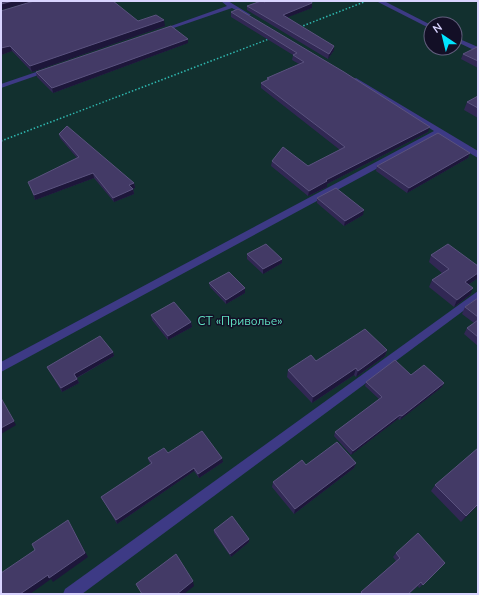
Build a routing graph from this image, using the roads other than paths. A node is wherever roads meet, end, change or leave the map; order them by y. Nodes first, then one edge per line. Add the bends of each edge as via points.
1 (224, 1) edge
2 (380, 1) edge
3 (232, 6) junction
4 (256, 20) edge
5 (423, 23) edge
6 (150, 34) edge
7 (463, 43) edge
8 (478, 50) edge
9 (53, 68) edge
10 (347, 75) edge
11 (1, 86) edge
12 (440, 131) junction
13 (478, 155) edge
14 (478, 295) edge
15 (1, 367) edge
16 (70, 594) edge

1 - 3 street
2 - 5 street
3 - 4 street
3 - 6 street
7 - 8 street
9 - 11 street
10 - 12 street
12 - 13 street
12 - 15 street
14 - 16 street

